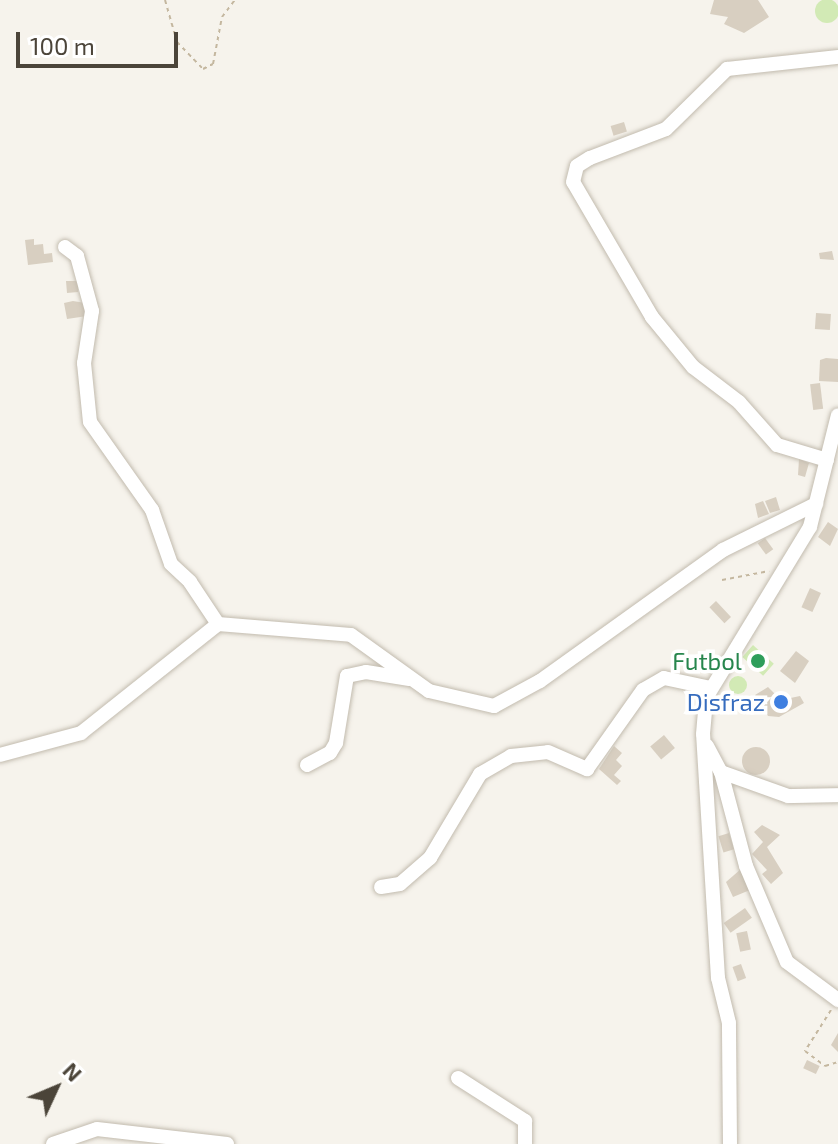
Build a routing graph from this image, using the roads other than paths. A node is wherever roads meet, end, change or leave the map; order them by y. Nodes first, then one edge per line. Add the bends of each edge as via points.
1 (838, 57) edge
2 (65, 247) dead end
3 (838, 415) edge
4 (827, 460) junction
5 (816, 504) junction
6 (218, 624) junction
7 (409, 679) junction
8 (711, 688) junction
9 (703, 734) junction
10 (0, 755) edge
11 (307, 765) dead end
12 (721, 772) junction
13 (838, 795) edge
14 (381, 887) dead end
15 (835, 997) edge
16 (458, 1078) dead end
17 (201, 1142) edge
18 (53, 1144) edge
19 (227, 1144) edge
20 (525, 1144) edge
21 (730, 1144) edge

1 - 4 street via 727,69 666,129 590,158 577,166 573,182 652,317 693,367 739,402 777,445
2 - 6 street via 77,256 92,311 84,363 90,422 152,510 171,564
3 - 4 street
4 - 5 street
5 - 7 street via 723,550 540,681 494,706 452,700
5 - 8 street via 810,527
6 - 7 street via 351,635
6 - 10 street via 81,733
7 - 11 street via 366,672 347,676 336,743 330,753
8 - 9 street
8 - 14 street via 664,678 643,690 587,769 548,752 511,756 480,774 430,858 400,884
9 - 12 street
9 - 21 street via 718,978 729,1023
12 - 13 street via 788,796
12 - 15 street via 746,866 787,962
16 - 20 street via 525,1121
17 - 18 street via 97,1129
17 - 19 street

